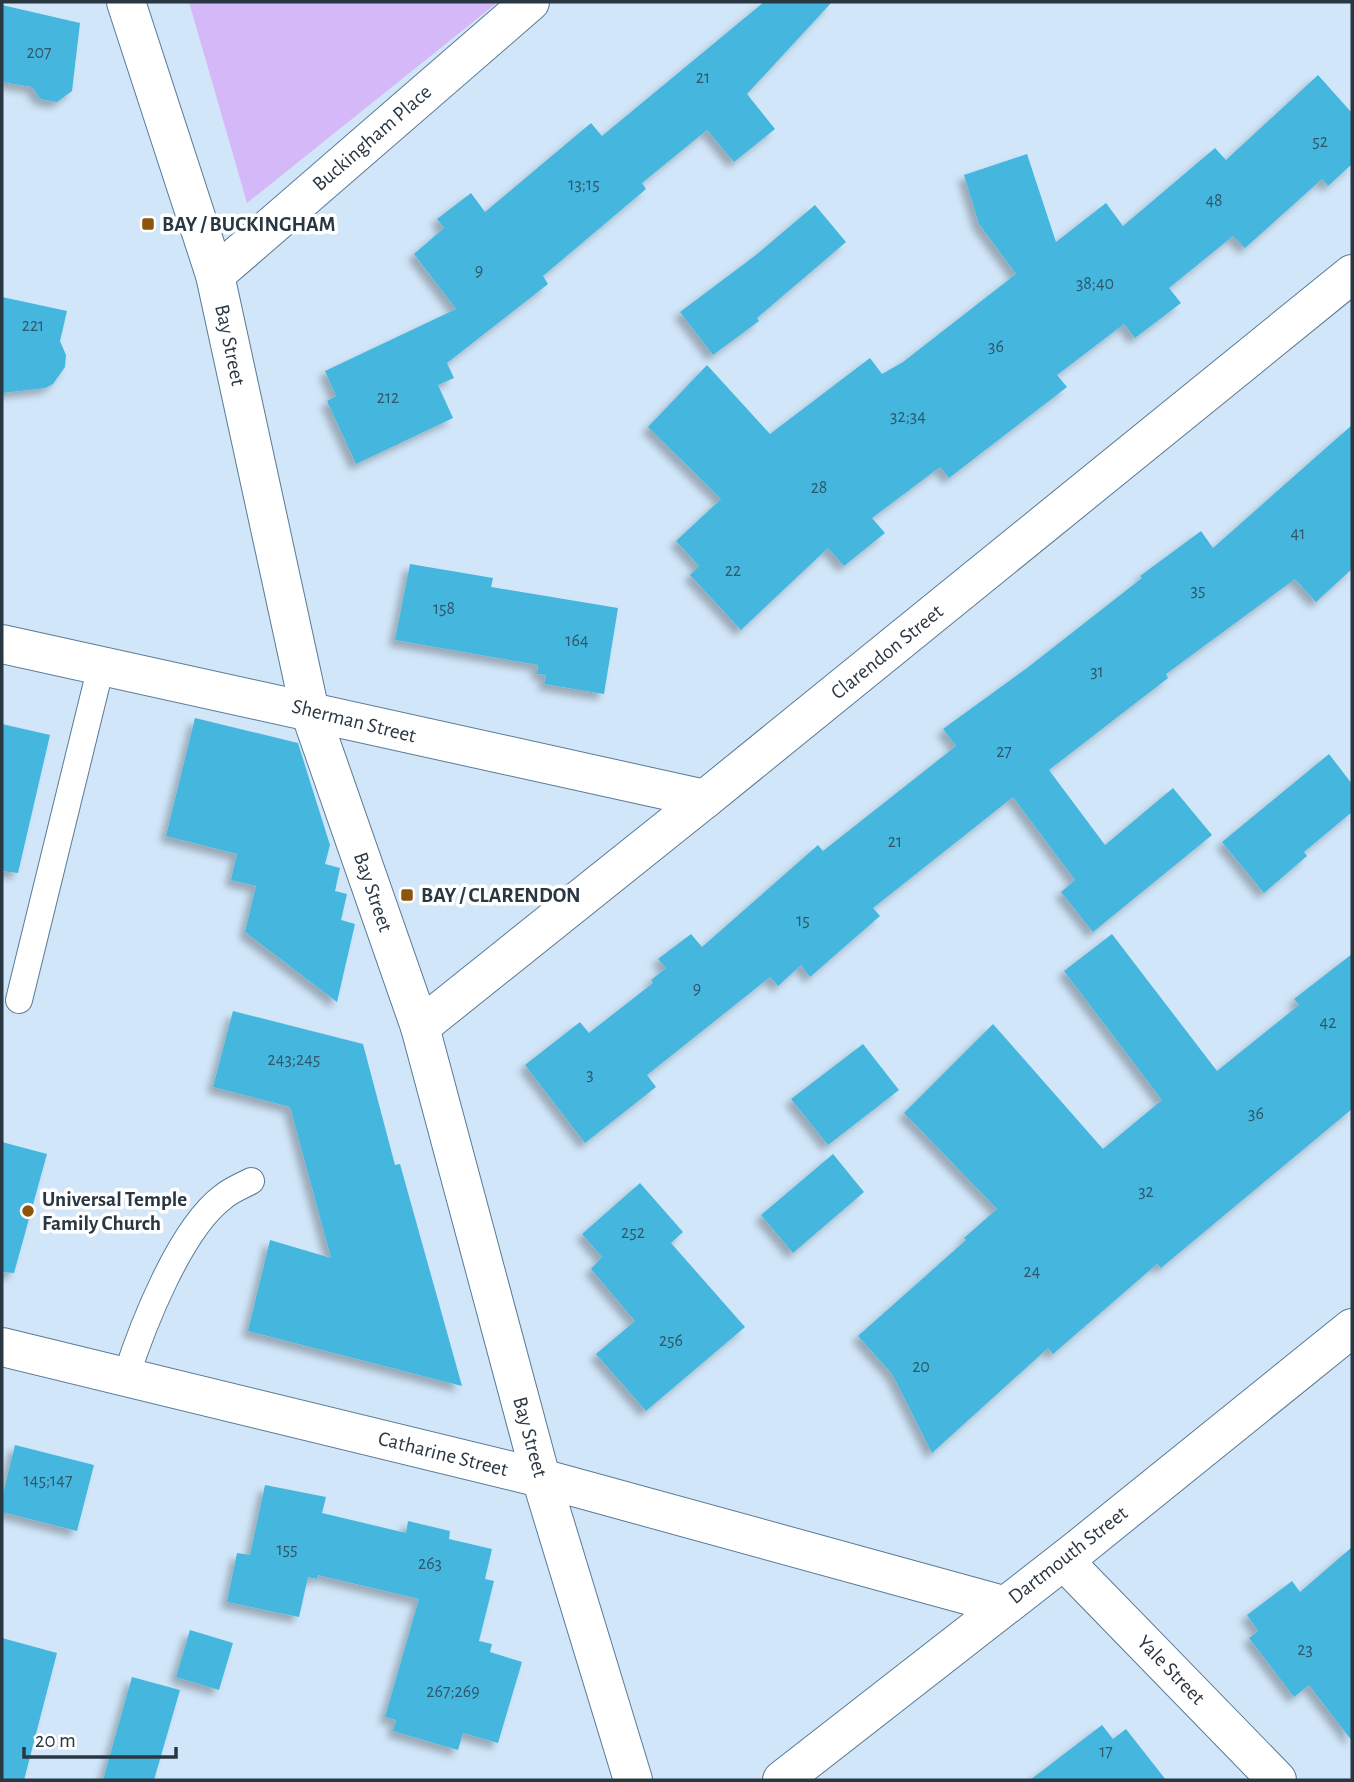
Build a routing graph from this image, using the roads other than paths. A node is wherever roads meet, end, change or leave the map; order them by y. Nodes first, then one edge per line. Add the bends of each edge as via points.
1 (126, 2) edge
2 (530, 2) edge
3 (1352, 274) edge
4 (215, 275) junction
5 (2, 644) edge
6 (101, 666) junction
7 (310, 712) junction
8 (705, 799) junction
9 (19, 1000) dead end
10 (420, 1027) junction
11 (251, 1181) dead end
12 (1352, 1328) edge
13 (2, 1347) edge
14 (127, 1377) junction
15 (541, 1478) junction
16 (1064, 1561) junction
17 (1003, 1605) junction
18 (634, 1780) edge
19 (782, 1780) edge
20 (1277, 1780) edge

1 - 4 street, Bay Street
2 - 4 street, Buckingham Place
3 - 8 street, Clarendon Street
4 - 7 street, Bay Street
5 - 6 street, Sherman Street
6 - 7 street, Sherman Street
6 - 9 lane
7 - 8 street, Sherman Street
7 - 10 street, Bay Street
8 - 10 street, Clarendon Street
10 - 15 street, Bay Street
11 - 14 lane via 208,1211 175,1260 141,1328
12 - 16 street, Dartmouth Street
13 - 14 street, Catharine Street
14 - 15 street, Catharine Street
15 - 17 street, Catharine Street
15 - 18 street, Bay Street
16 - 17 street, Dartmouth Street
16 - 20 street, Yale Street
17 - 19 street, Dartmouth Street

